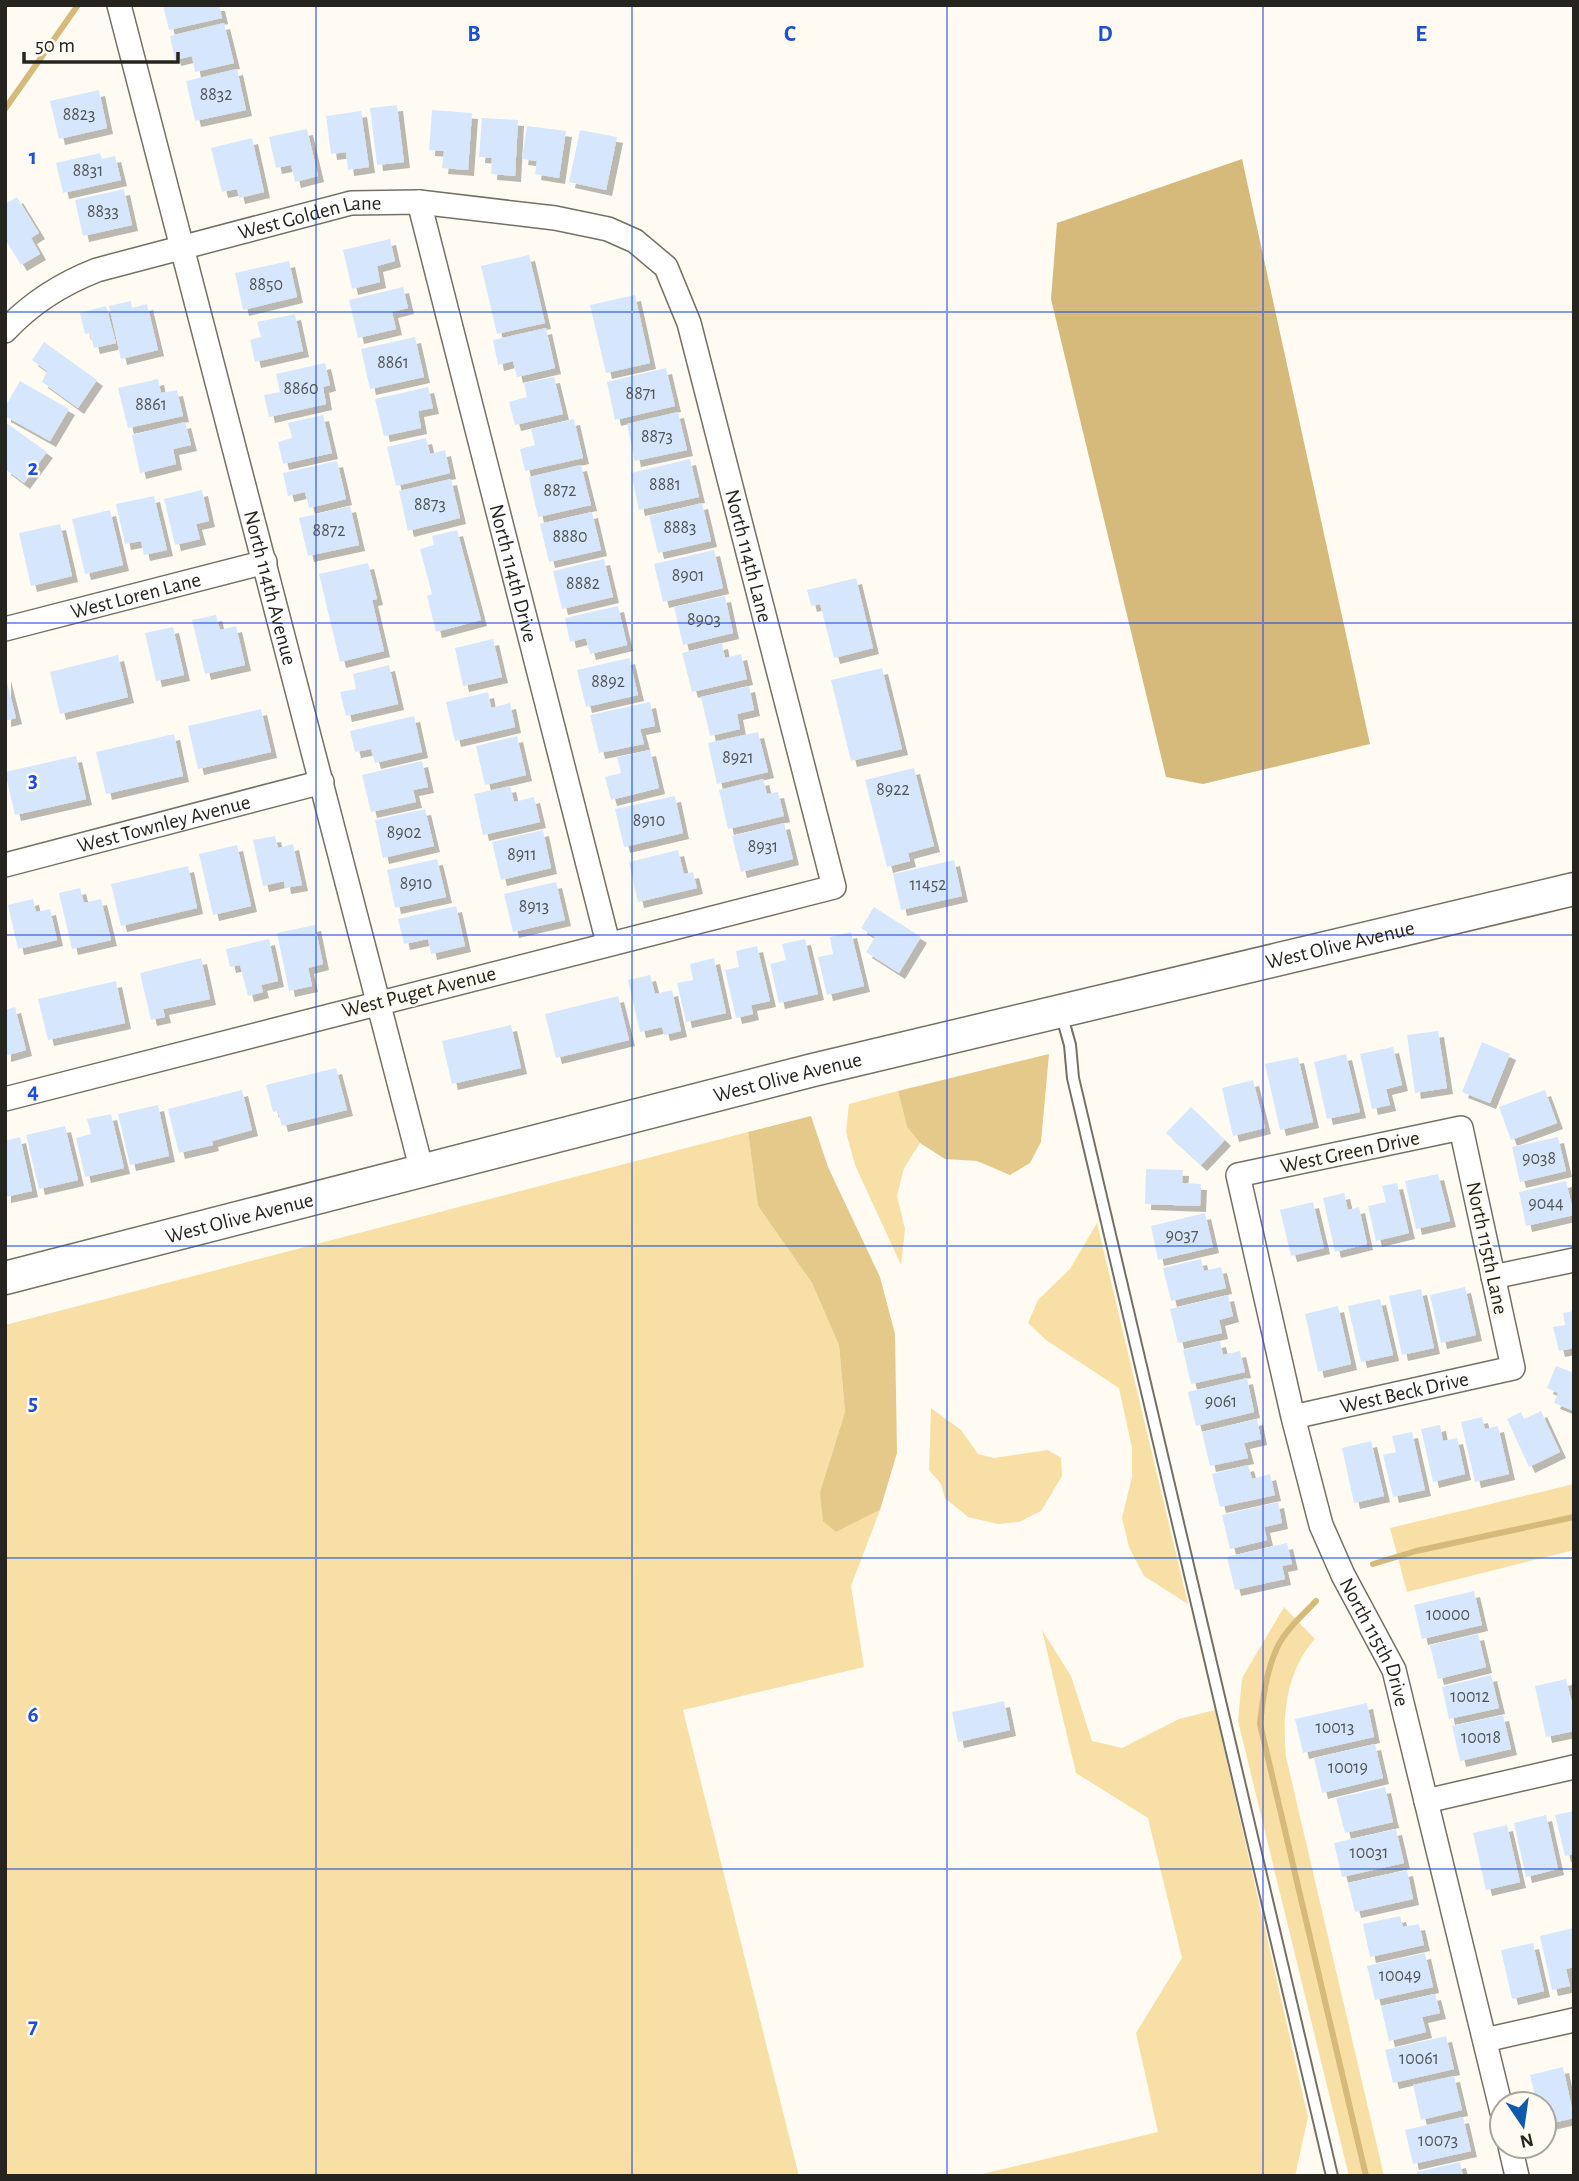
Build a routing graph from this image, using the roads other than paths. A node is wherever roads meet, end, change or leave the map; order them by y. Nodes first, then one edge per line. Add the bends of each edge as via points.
1 (119, 5) edge
2 (419, 202) junction
3 (635, 241) joint
4 (183, 246) junction
5 (5, 331) edge
6 (265, 562) junction
7 (5, 629) edge
8 (322, 782) junction
9 (5, 865) edge
10 (834, 887) joint
11 (1574, 889) edge
12 (608, 943) junction
13 (379, 1002) junction
14 (1060, 1010) junction
15 (5, 1099) edge
16 (1461, 1128) joint
17 (422, 1171) junction
18 (1238, 1175) joint
19 (1574, 1260) edge
20 (1493, 1277) junction
21 (5, 1278) edge
22 (1513, 1368) joint
23 (1293, 1417) junction
24 (1574, 1767) edge
25 (1426, 1801) junction
26 (1574, 2020) edge
27 (1485, 2040) junction
28 (1497, 2090) edge
29 (1332, 2176) edge

1 - 4 street, North 114th Avenue
2 - 3 street, West Golden Lane via 581,222
2 - 4 street, West Golden Lane via 351,203
2 - 12 street, North 114th Drive
3 - 10 street, North 114th Lane via 666,267 689,323
4 - 5 street, West Golden Lane via 69,281 35,303
4 - 6 street, North 114th Avenue
6 - 7 street, West Loren Lane
6 - 8 street, North 114th Avenue
8 - 9 street, West Townley Avenue
8 - 13 street, North 114th Avenue
10 - 12 street, West Puget Avenue
11 - 14 main road, West Olive Avenue
12 - 13 street, West Puget Avenue
13 - 15 street, West Puget Avenue
13 - 17 street, North 114th Avenue
14 - 17 main road, West Olive Avenue
14 - 29 lane
16 - 18 street, West Green Drive
16 - 20 street, North 115th Lane
17 - 21 main road, West Olive Avenue
18 - 23 street, North 115th Drive
19 - 20 street
20 - 22 street, North 115th Lane
22 - 23 street, West Beck Drive
23 - 25 street, North 115th Drive via 1321,1525 1394,1670
24 - 25 street
25 - 27 street, North 115th Drive
26 - 27 street
27 - 28 street, North 115th Drive

